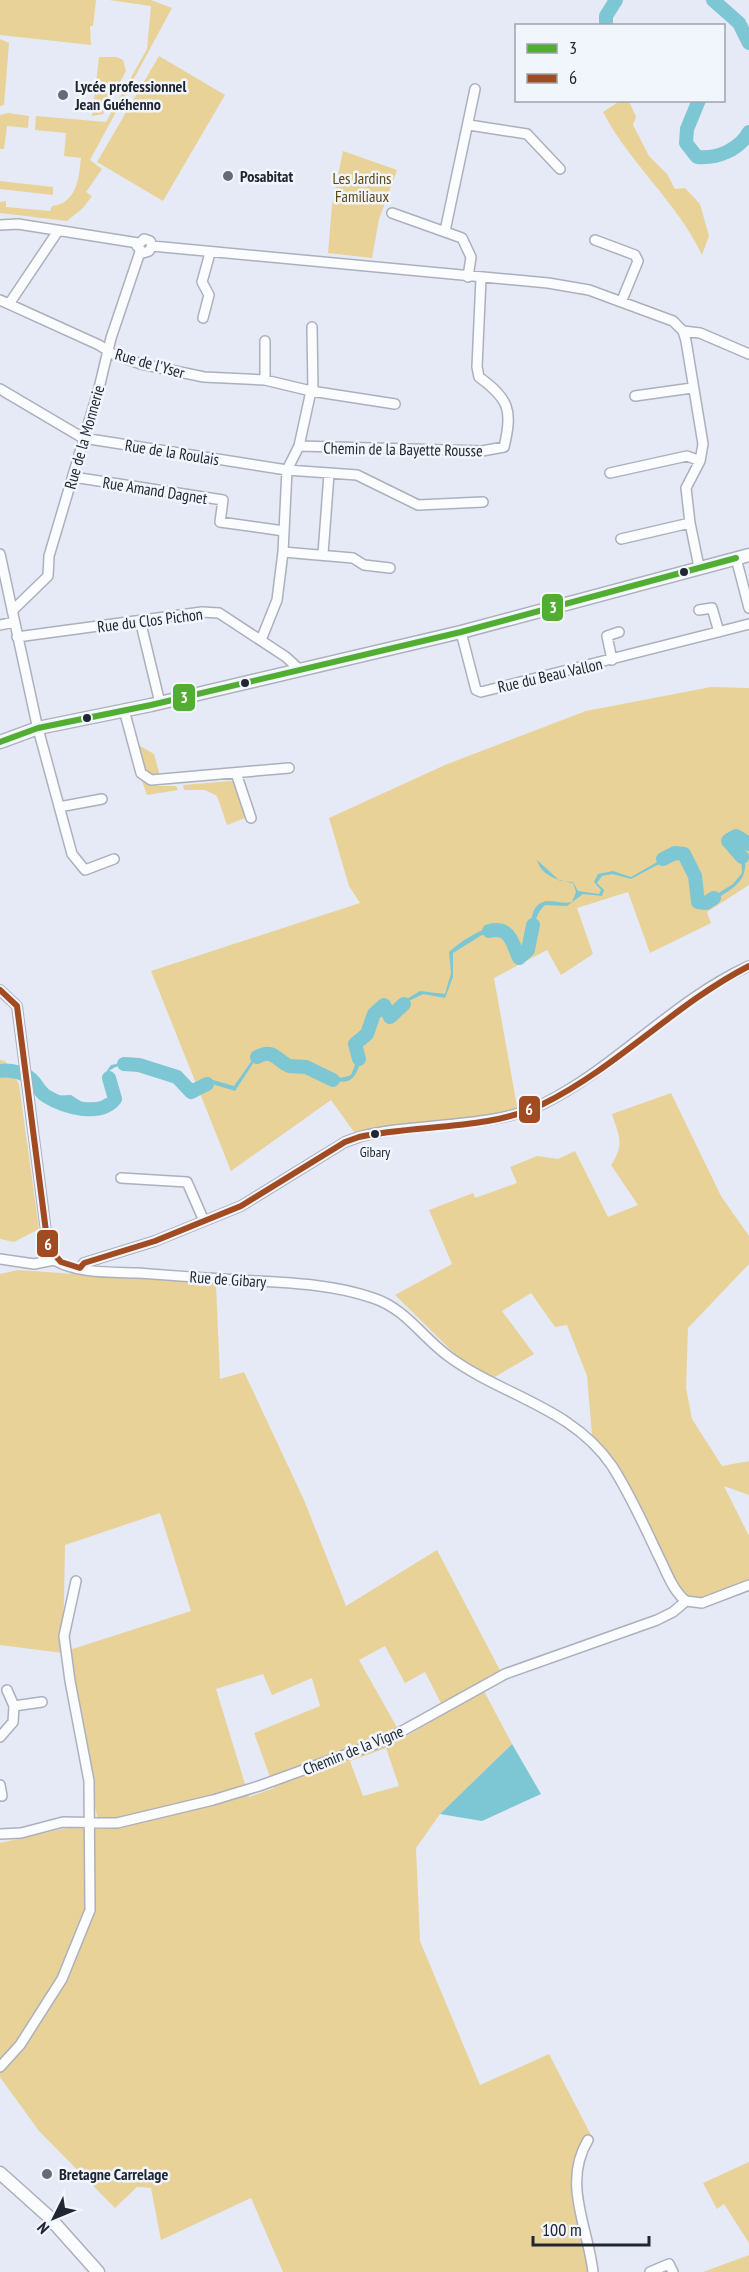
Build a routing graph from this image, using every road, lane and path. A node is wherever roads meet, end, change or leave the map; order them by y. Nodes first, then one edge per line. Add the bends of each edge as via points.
1 (475, 89) dead end
2 (469, 126) junction
3 (560, 169) dead end
4 (392, 213) dead end
5 (0, 225) edge
6 (58, 231) junction
7 (446, 231) junction
8 (595, 240) dead end
9 (139, 248) junction
10 (210, 253) junction
11 (468, 277) junction
12 (481, 278) junction
13 (622, 300) junction
14 (5, 302) edge
15 (203, 318) dead end
16 (312, 327) dead end
17 (683, 331) junction
18 (265, 341) dead end
19 (108, 351) junction
20 (749, 354) edge
21 (265, 380) junction
22 (692, 388) junction
23 (0, 389) edge
24 (312, 391) junction
25 (635, 396) dead end
26 (395, 404) dead end
27 (83, 438) junction
28 (298, 446) junction
29 (700, 461) junction
30 (287, 470) junction
31 (610, 473) dead end
32 (329, 474) junction
33 (73, 477) junction
34 (483, 502) dead end
35 (690, 523) junction
36 (284, 531) junction
37 (621, 539) dead end
38 (283, 552) junction
39 (0, 554) edge
40 (323, 554) junction
41 (743, 556) edge
42 (699, 567) junction
43 (390, 568) dead end
44 (749, 608) edge
45 (699, 610) dead end
46 (12, 611) junction
47 (140, 620) junction
48 (14, 622) junction
49 (749, 624) edge
50 (0, 626) edge
51 (461, 632) junction
52 (619, 632) dead end
53 (719, 632) junction
54 (17, 637) junction
55 (261, 640) junction
56 (612, 660) junction
57 (300, 670) junction
58 (160, 703) junction
59 (124, 710) junction
60 (38, 728) junction
61 (0, 742) edge
62 (289, 768) dead end
63 (236, 772) junction
64 (102, 799) dead end
65 (59, 807) junction
66 (251, 818) dead end
67 (114, 859) dead end
68 (749, 966) edge
69 (0, 990) edge
70 (121, 1178) dead end
71 (204, 1221) junction
72 (0, 1259) edge
73 (54, 1260) junction
74 (80, 1268) junction
75 (76, 1581) dead end
76 (749, 1585) edge
77 (686, 1601) junction
78 (7, 1690) dead end
79 (42, 1702) dead end
80 (14, 1706) junction
81 (0, 1737) edge
82 (0, 1785) edge
83 (2, 1796) dead end
84 (90, 1824) junction
85 (0, 1834) edge
86 (0, 2067) edge
87 (588, 2140) dead end
88 (0, 2173) edge
89 (99, 2272) edge
90 (593, 2272) edge
91 (650, 2272) edge
92 (673, 2272) edge

1 - 2 street
2 - 3 street via 527,134
2 - 7 street
4 - 7 street
5 - 6 street
6 - 9 street
6 - 14 street, Rue de l'Yser
7 - 11 street via 462,237 471,257
8 - 13 street via 631,251 638,261
9 - 10 street via 146,253 152,246
9 - 19 street, Rue de la Monnerie
10 - 11 street
10 - 15 street via 202,282 209,295
11 - 12 street
12 - 13 street via 589,290
12 - 28 street, Chemin de la Bayette Rousse via 477,367 479,377 499,392 508,407 504,447 482,451 397,451
13 - 17 street via 673,321
14 - 19 street, Rue de l'Yser
16 - 24 street
17 - 20 street via 700,333
17 - 22 street
18 - 21 street
19 - 21 street, Rue de l'Yser via 141,364 204,377
19 - 27 street, Rue de la Monnerie
21 - 24 street, Rue de l'Yser
22 - 25 street
22 - 29 street via 703,444
23 - 27 street, Rue de la Roulais
24 - 26 street, Rue de l'Yser
24 - 28 street
27 - 30 street, Rue de la Roulais
27 - 33 street, Rue de la Monnerie
28 - 30 street
29 - 31 street via 687,456
29 - 35 street via 687,488
30 - 32 street, Rue de la Roulais
30 - 36 street
32 - 34 street, Rue de la Roulais via 357,475 418,505
32 - 40 street
33 - 36 street, Rue Amand Dagnet via 223,500 220,522
33 - 46 street, Rue de la Monnerie via 49,556 48,576
35 - 37 street
35 - 42 street
36 - 38 street
38 - 40 street
38 - 55 street via 277,600
39 - 46 street
40 - 43 street via 354,558 364,566
41 - 42 main road
41 - 44 street
42 - 51 main road
45 - 53 street via 712,608
46 - 48 street
47 - 54 street, Rue du Clos Pichon
47 - 55 street, Rue du Clos Pichon via 219,613
47 - 58 street
48 - 50 street
48 - 54 street
49 - 53 street, Rue du Beau Vallon
51 - 56 street, Rue du Beau Vallon via 476,690 481,692
51 - 57 main road
52 - 56 street, Rue du Beau Vallon via 607,636
53 - 56 street, Rue du Beau Vallon
54 - 60 street
55 - 57 street, Rue du Clos Pichon
57 - 58 main road
58 - 59 main road
59 - 60 main road
59 - 63 street via 141,773 151,780
60 - 61 main road
60 - 65 street
62 - 63 street
63 - 66 street
64 - 65 street
65 - 67 street via 72,854 85,870
68 - 71 street via 542,1104 477,1120 359,1137 241,1206
69 - 73 street via 17,1006 48,1247
70 - 71 street via 187,1182
71 - 74 street via 84,1263
72 - 73 street via 34,1264
73 - 74 street, Rue de Gibary
74 - 77 street, Rue de Gibary via 321,1287 374,1298 400,1310 446,1354 546,1408 575,1426 596,1446 623,1486 674,1587
75 - 84 street via 64,1636 89,1782
76 - 77 street via 702,1603
77 - 84 street, Chemin de la Vigne via 657,1620 505,1674 386,1740 213,1800 127,1821
78 - 80 street
79 - 80 street
80 - 81 street via 13,1722
82 - 83 street
84 - 85 street, Chemin de la Vigne via 63,1821 21,1833
84 - 86 street via 90,1910 62,1979 20,2045
87 - 90 street via 578,2161 576,2189
88 - 89 main road via 48,2216
91 - 92 street via 669,2265

